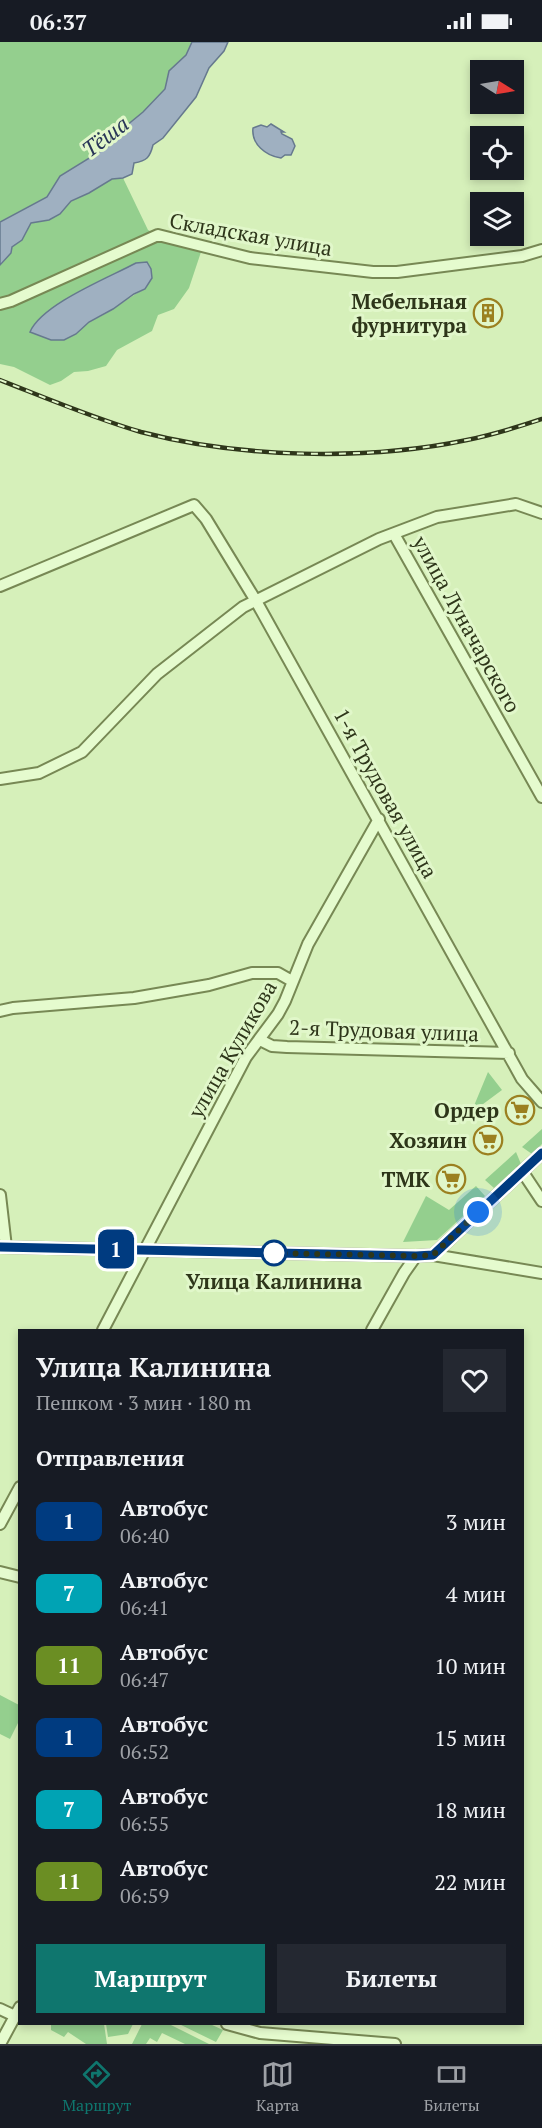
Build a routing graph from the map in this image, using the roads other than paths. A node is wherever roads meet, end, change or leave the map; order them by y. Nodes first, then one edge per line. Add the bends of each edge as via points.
1 (542, 250) edge
2 (0, 304) edge
3 (542, 513) edge
4 (394, 534) junction
5 (0, 586) edge
6 (256, 601) junction
7 (0, 779) edge
8 (542, 797) edge
9 (379, 819) junction
10 (292, 981) junction
11 (0, 1011) edge
12 (260, 1040) junction
13 (509, 1053) junction
14 (542, 1102) edge
15 (542, 1153) edge
16 (522, 1171) junction
17 (0, 1195) edge
18 (542, 1201) edge
19 (3, 1247) edge
20 (145, 1250) junction
21 (433, 1255) junction
22 (416, 1256) junction
23 (542, 1273) edge
24 (104, 1329) edge
25 (373, 1329) edge
26 (18, 1492) edge
27 (0, 1524) edge
28 (0, 1572) edge
29 (18, 1576) edge
30 (0, 2009) edge
31 (17, 2012) edge
32 (231, 2025) edge
33 (0, 2044) edge
34 (395, 2044) edge

1 - 2 street, Складская улица via 522,256 374,272 250,258 158,235
3 - 4 street via 516,504 437,518
4 - 6 street
4 - 8 street, улица Луначарского
5 - 6 street, 1-я Трудовая улица via 194,505
6 - 7 street via 157,674 81,752 39,773
6 - 9 street, 1-я Трудовая улица
9 - 10 street, улица Куликова via 308,944
9 - 13 street, 1-я Трудовая улица
10 - 11 street via 278,973 252,973 134,998
10 - 12 street, улица Куликова via 278,1014
12 - 13 street, 2-я Трудовая улица via 287,1047
12 - 20 street, улица Куликова via 246,1057
13 - 14 street, 1-я Трудовая улица via 522,1079
15 - 16 street
16 - 18 street
16 - 21 street
17 - 19 street
19 - 20 street
20 - 22 street
20 - 24 street, улица Куликова
21 - 22 street
21 - 23 street
22 - 25 street
26 - 27 street
28 - 29 street
30 - 31 street
31 - 33 street
32 - 34 street via 260,2033

